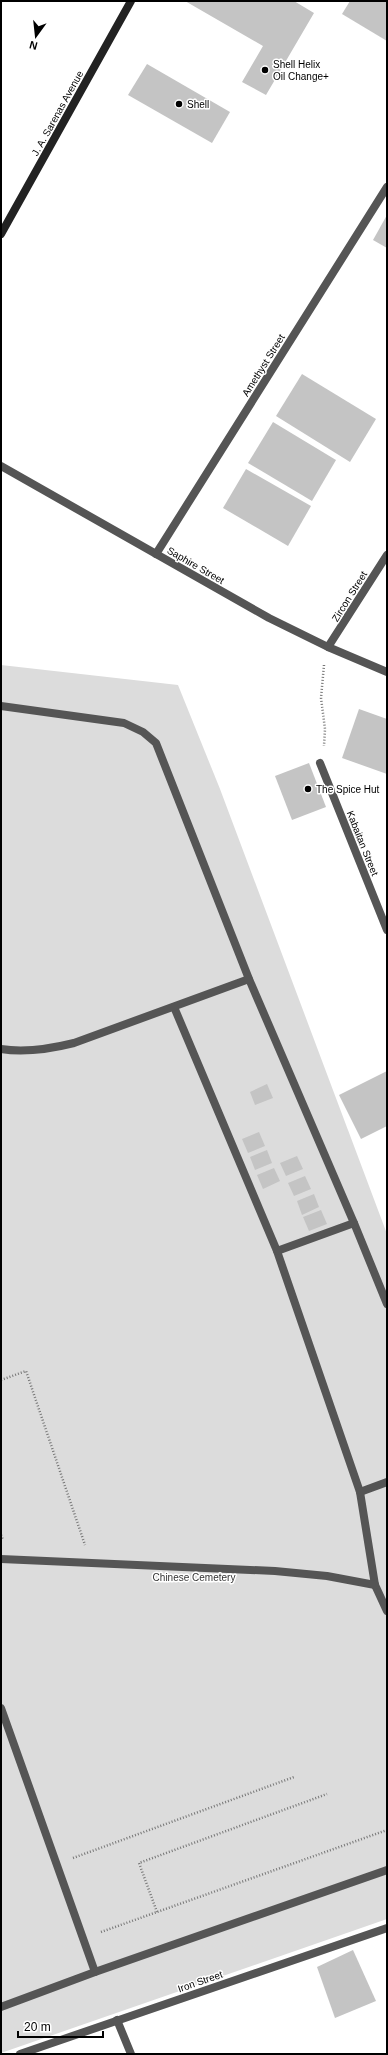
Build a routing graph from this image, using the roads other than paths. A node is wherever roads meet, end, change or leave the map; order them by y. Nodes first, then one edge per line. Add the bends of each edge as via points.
1 (132, 1) edge
2 (387, 187) edge
3 (1, 234) edge
4 (1, 466) edge
5 (156, 554) junction
6 (387, 555) edge
7 (328, 647) junction
8 (387, 672) edge
9 (1, 706) edge
10 (320, 764) dead end
11 (387, 930) edge
12 (249, 979) junction
13 (174, 1007) junction
14 (1, 1049) edge
15 (354, 1223) junction
16 (277, 1251) junction
17 (387, 1304) edge
18 (387, 1482) edge
19 (360, 1492) junction
20 (1, 1559) edge
21 (375, 1585) junction
22 (387, 1611) edge
23 (1, 1708) edge
24 (387, 1870) edge
25 (387, 1928) edge
26 (95, 1972) junction
27 (1, 2007) edge
28 (117, 2020) junction
29 (20, 2054) edge
30 (131, 2054) edge

1 - 3 main road, J. A. Sarenas Avenue
2 - 5 street, Amethyst Street
4 - 5 street, Saphire Street
5 - 7 street, Saphire Street via 269,618
6 - 7 street, Zircon Street
7 - 8 street, Saphire Street
9 - 12 street via 124,723 143,732 156,744
10 - 11 street, Kabaitan Street
12 - 13 street
12 - 15 street
13 - 14 street via 74,1043 53,1048 13,1051
13 - 16 street
15 - 16 street
15 - 17 street
16 - 19 street
18 - 19 street
19 - 21 street
20 - 21 street via 274,1571 327,1576
21 - 22 street
23 - 26 street
24 - 26 street
25 - 28 street, Iron Street
26 - 27 street
28 - 29 street, Iron Street
28 - 30 street

